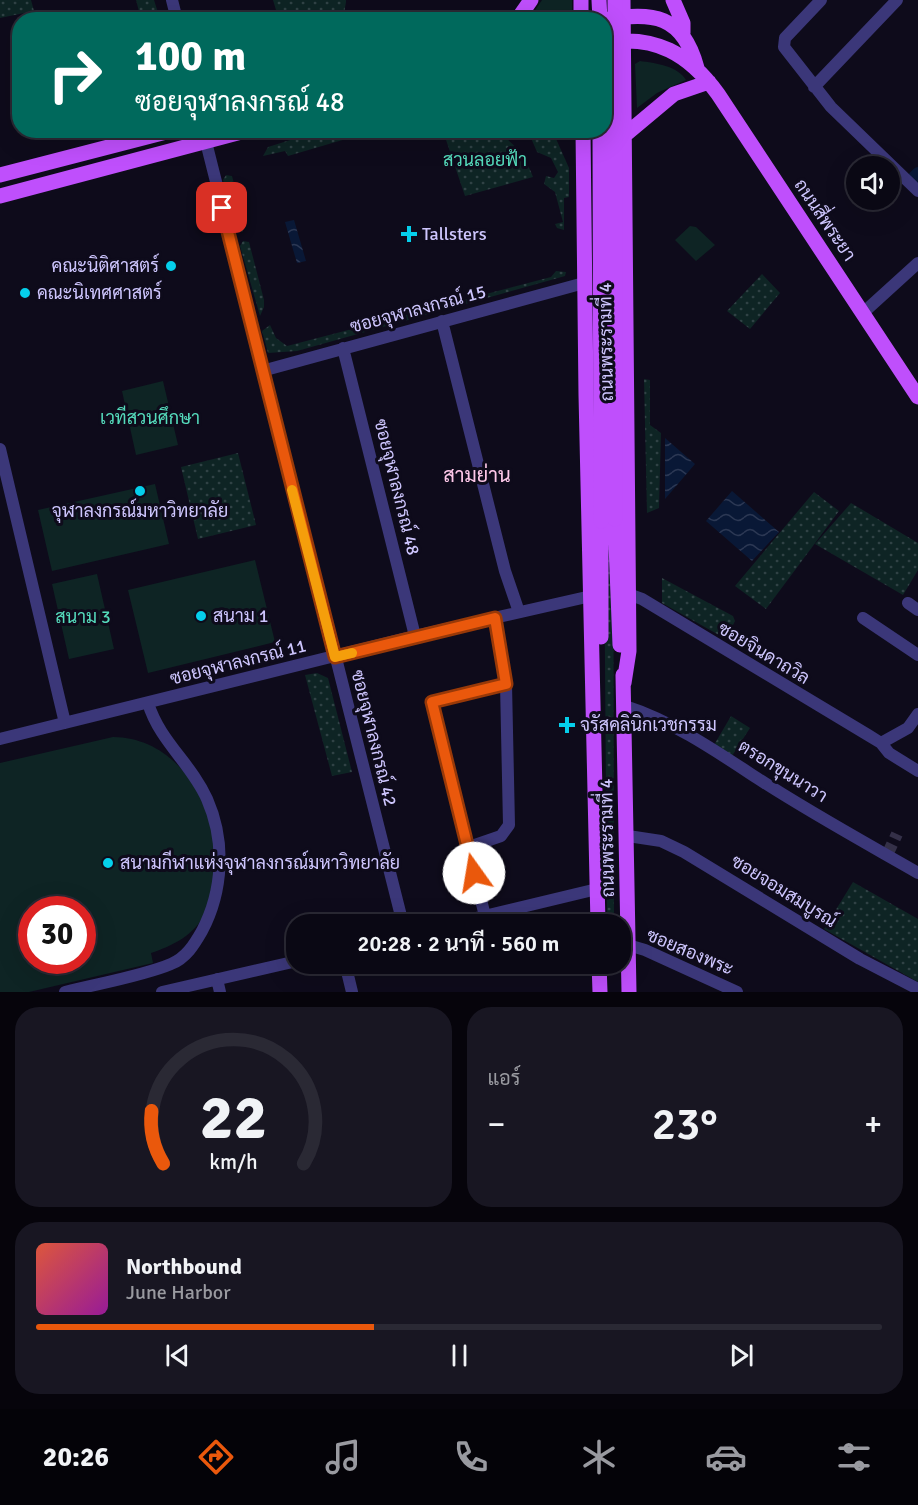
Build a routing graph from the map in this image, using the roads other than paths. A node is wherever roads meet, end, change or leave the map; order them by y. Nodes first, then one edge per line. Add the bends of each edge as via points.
1 (615, 0) edge
2 (623, 0) edge
3 (673, 0) edge
4 (821, 0) edge
5 (897, 0) edge
6 (623, 16) junction
7 (612, 18) edge
8 (683, 33) junction
9 (623, 39) junction
10 (612, 41) edge
11 (697, 68) junction
12 (709, 82) junction
13 (814, 87) junction
14 (625, 135) junction
15 (143, 138) edge
16 (220, 138) edge
17 (580, 138) edge
18 (583, 138) edge
19 (600, 138) edge
20 (206, 142) junction
21 (583, 148) junction
22 (0, 175) edge
23 (918, 191) edge
24 (0, 196) edge
25 (583, 242) junction
26 (624, 242) junction
27 (918, 263) edge
28 (584, 283) junction
29 (864, 312) junction
30 (442, 321) junction
31 (343, 348) junction
32 (262, 371) junction
33 (918, 397) edge
34 (0, 449) edge
35 (608, 520) junction
36 (628, 594) junction
37 (591, 596) junction
38 (519, 612) junction
39 (495, 618) junction
40 (863, 618) dead end
41 (415, 636) junction
42 (918, 655) edge
43 (335, 657) junction
44 (624, 683) junction
45 (506, 684) junction
46 (148, 703) junction
47 (625, 706) junction
48 (918, 714) edge
49 (593, 715) junction
50 (65, 723) junction
51 (0, 739) edge
52 (881, 743) junction
53 (918, 771) edge
54 (628, 836) junction
55 (468, 848) junction
56 (918, 873) edge
57 (597, 889) junction
58 (400, 914) edge
59 (484, 914) edge
60 (493, 914) edge
61 (598, 914) edge
62 (628, 914) edge
63 (631, 946) edge
64 (286, 963) edge
65 (348, 974) edge
66 (599, 974) edge
67 (629, 974) edge
68 (217, 979) junction
69 (918, 989) edge
70 (65, 992) edge
71 (162, 992) edge
72 (220, 992) edge
73 (352, 992) edge
74 (600, 992) edge
75 (629, 992) edge
76 (737, 992) edge

1 - 35 main road, ถนนพระรามที่ 4, bridge
2 - 6 main road, ถนนพระรามที่ 4
3 - 8 main road, ถนนสี่พระยา
4 - 13 street via 783,41
5 - 13 street
6 - 7 main road
6 - 8 main road via 659,18
6 - 9 main road, ถนนพระรามที่ 4
8 - 11 main road, ถนนสี่พระยา via 690,42
9 - 10 main road, ถนนสี่พระยา
9 - 11 main road, ถนนสี่พระยา via 654,43
9 - 14 main road, ถนนพระรามที่ 4
11 - 12 main road, ถนนสี่พระยา
12 - 14 main road via 674,94
12 - 29 main road, ถนนสี่พระยา
13 - 23 street
14 - 26 main road, ถนนพระรามที่ 4
15 - 22 main road
16 - 20 main road
17 - 21 main road
18 - 21 main road, ถนนพระรามที่ 4
19 - 35 main road, ถนนพระรามที่ 4, bridge
20 - 24 main road
20 - 32 street, ซอยจุฬาลงกรณ์ 42
21 - 25 main road, ถนนพระรามที่ 4
25 - 26 main road via 593,226 604,218 614,221
25 - 28 main road, ถนนพระรามที่ 4
26 - 36 main road, ถนนพระรามที่ 4
27 - 29 street
28 - 30 street, ซอยจุฬาลงกรณ์ 15
28 - 37 main road, ถนนพระรามที่ 4
29 - 33 main road, ถนนสี่พระยา
30 - 31 street, ซอยจุฬาลงกรณ์ 15
30 - 38 street via 505,571
31 - 32 street, ซอยจุฬาลงกรณ์ 15
31 - 41 street, ซอยจุฬาลงกรณ์ 48
32 - 43 street, ซอยจุฬาลงกรณ์ 42
34 - 50 street
35 - 44 main road, ถนนพระรามที่ 4
35 - 49 main road, ถนนพระรามที่ 4
36 - 44 main road, ถนนพระรามที่ 4 via 629,651
36 - 52 street, ซอยจินดาถวิล
37 - 38 street, ซอยจุฬาลงกรณ์ 11
37 - 49 main road, ถนนพระรามที่ 4
38 - 39 street, ซอยจุฬาลงกรณ์ 11
39 - 41 street, ซอยจุฬาลงกรณ์ 11
39 - 45 street
40 - 42 street
41 - 43 street, ซอยจุฬาลงกรณ์ 11
43 - 46 street, ซอยจุฬาลงกรณ์ 11
43 - 58 street, ซอยจุฬาลงกรณ์ 42
44 - 47 main road, ถนนพระรามที่ 4
45 - 55 street via 509,825 501,836
45 - 55 street via 432,702
46 - 50 street, ซอยจุฬาลงกรณ์ 11
46 - 70 street via 157,729 186,764 208,800 219,850 214,906 190,950 171,964
47 - 54 main road, ถนนพระรามที่ 4
47 - 56 street, ตรอกขุนนาวา via 721,753
48 - 52 street via 908,728
49 - 57 main road, ถนนพระรามที่ 4
50 - 51 street, ซอยจุฬาลงกรณ์ 11
52 - 53 street, ซอยจินดาถวิล via 889,753
54 - 62 main road, ถนนพระรามที่ 4
54 - 69 street, ซอยจอมสมบูรณ์ via 661,842 684,852 860,959
55 - 59 street
57 - 60 street
57 - 61 main road, ถนนพระรามที่ 4
63 - 76 street, ซอยสองพระ
64 - 68 street
65 - 73 street
66 - 74 main road
67 - 75 main road, ถนนพระรามที่ 4
68 - 71 street
68 - 72 street

